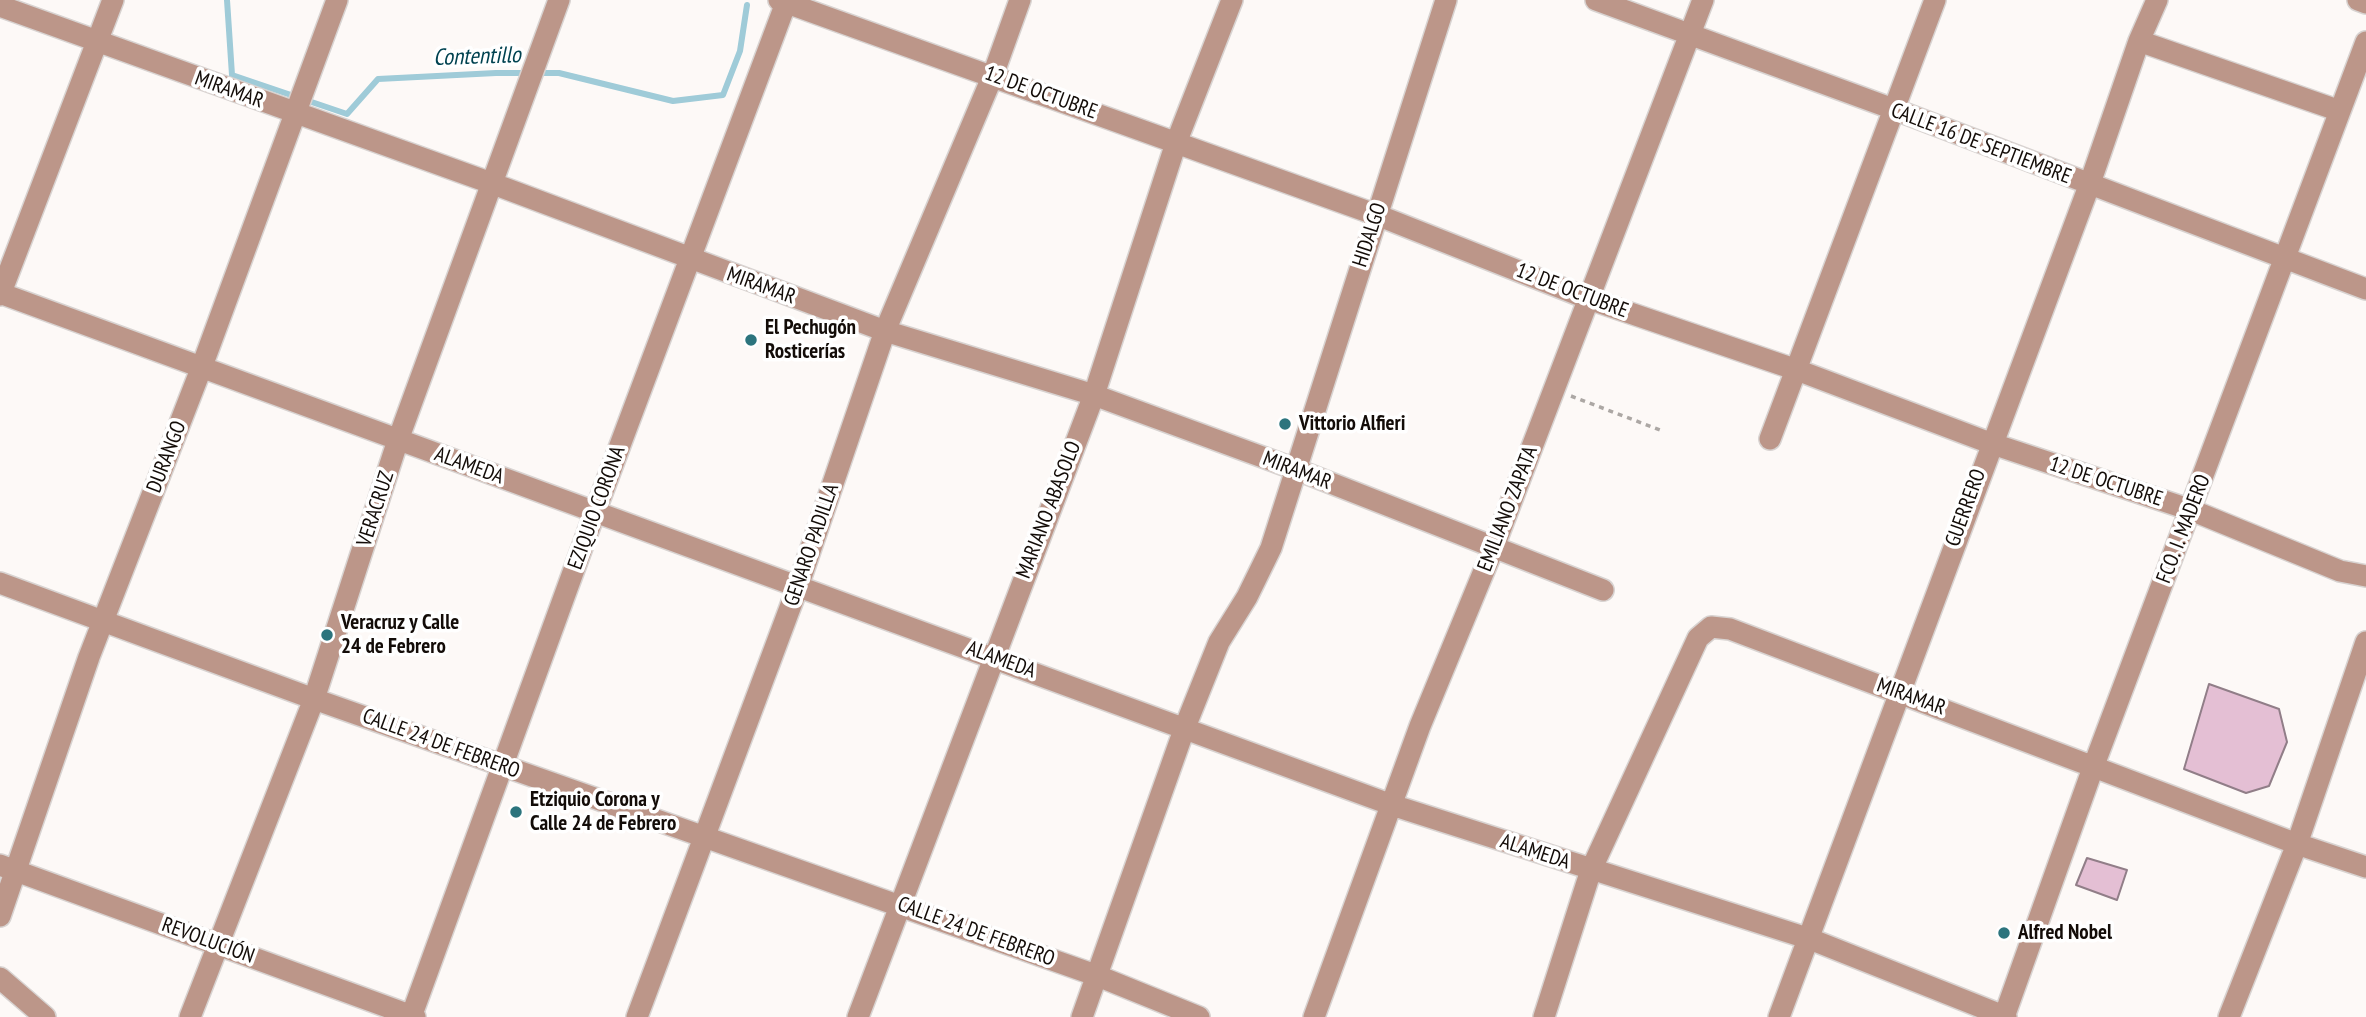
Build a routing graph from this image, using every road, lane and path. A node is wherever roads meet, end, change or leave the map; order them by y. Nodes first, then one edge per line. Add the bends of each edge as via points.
1 (113, 0) edge
2 (337, 0) edge
3 (559, 0) edge
4 (1020, 0) edge
5 (1232, 0) edge
6 (1446, 0) edge
7 (1595, 0) edge
8 (1703, 0) edge
9 (1934, 0) edge
10 (2157, 0) edge
11 (2358, 0) edge
12 (784, 1) edge
13 (2366, 3) edge
14 (0, 6) edge
15 (1691, 35) junction
16 (2139, 41) junction
17 (98, 42) junction
18 (2366, 42) edge
19 (993, 75) junction
20 (1896, 110) junction
21 (2340, 111) junction
22 (294, 112) junction
23 (1175, 143) junction
24 (491, 183) junction
25 (2089, 186) junction
26 (1377, 215) junction
27 (690, 260) junction
28 (2284, 260) junction
29 (2366, 289) edge
30 (0, 294) edge
31 (1589, 299) junction
32 (886, 331) junction
33 (201, 369) junction
34 (1797, 370) junction
35 (1555, 390) junction
36 (1094, 395) junction
37 (1660, 430) dead end
38 (1770, 439) dead end
39 (398, 440) junction
40 (1990, 443) junction
41 (1295, 469) junction
42 (2191, 510) junction
43 (595, 512) junction
44 (1493, 549) junction
45 (2366, 576) edge
46 (0, 583) edge
47 (797, 589) junction
48 (1603, 590) dead end
49 (103, 620) junction
50 (2366, 642) edge
51 (993, 657) junction
52 (1898, 692) junction
53 (314, 699) junction
54 (1185, 727) junction
55 (2094, 765) junction
56 (503, 766) junction
57 (1392, 805) junction
58 (706, 837) junction
59 (2297, 844) junction
60 (2366, 867) edge
61 (9, 868) edge
62 (1591, 870) junction
63 (899, 905) junction
64 (0, 916) edge
65 (1810, 939) junction
66 (217, 944) junction
67 (1098, 975) junction
68 (0, 978) edge
69 (413, 1016) edge
70 (45, 1017) edge
71 (190, 1017) edge
72 (637, 1017) edge
73 (858, 1017) edge
74 (1083, 1017) edge
75 (1199, 1017) edge
76 (1314, 1017) edge
77 (1544, 1017) edge
78 (1779, 1017) edge
79 (2005, 1017) edge
80 (2229, 1017) edge

1 - 17 street
2 - 22 street, DURANGO
3 - 24 street, VERACRUZ
4 - 19 street, GENARO PADILLA
5 - 23 street, MARIANO ABASOLO
6 - 26 street, HIDALGO
7 - 15 street, CALLE 16 DE SEPTIEMBRE
8 - 15 street, EMILIANO ZAPATA
9 - 20 street
10 - 16 street, GUERRERO
11 - 13 street
12 - 19 street, 12 DE OCTUBRE
12 - 27 street, EZIQUIO CORONA
14 - 17 street, MIRAMAR
15 - 20 street, CALLE 16 DE SEPTIEMBRE
15 - 31 street, EMILIANO ZAPATA
16 - 21 street
16 - 25 street, GUERRERO
17 - 22 street, MIRAMAR
17 - 30 street
18 - 21 street, FCO. I. MADERO
19 - 23 street, 12 DE OCTUBRE
19 - 32 street, GENARO PADILLA
20 - 25 street, CALLE 16 DE SEPTIEMBRE
20 - 34 street
21 - 28 street, FCO. I. MADERO
22 - 24 street, MIRAMAR
22 - 33 street, DURANGO
23 - 26 street, 12 DE OCTUBRE
23 - 36 street, MARIANO ABASOLO
24 - 27 street, MIRAMAR
24 - 39 street, VERACRUZ
25 - 28 street, CALLE 16 DE SEPTIEMBRE
25 - 40 street, GUERRERO
26 - 31 street, 12 DE OCTUBRE
26 - 41 street, HIDALGO
27 - 32 street, MIRAMAR
27 - 43 street, EZIQUIO CORONA
28 - 29 street, CALLE 16 DE SEPTIEMBRE
28 - 42 street, FCO. I. MADERO
30 - 33 street, ALAMEDA
31 - 34 street, 12 DE OCTUBRE
31 - 35 street, EMILIANO ZAPATA
32 - 36 street, MIRAMAR
32 - 47 street, GENARO PADILLA
33 - 39 street, ALAMEDA
33 - 49 street, DURANGO
34 - 38 street
34 - 40 street, 12 DE OCTUBRE
35 - 37 path
35 - 44 street, EMILIANO ZAPATA
36 - 41 street, MIRAMAR
36 - 51 street, MARIANO ABASOLO
39 - 43 street, ALAMEDA
39 - 53 street, VERACRUZ
40 - 42 street, 12 DE OCTUBRE
40 - 52 street, GUERRERO
41 - 44 street, MIRAMAR
41 - 54 street, HIDALGO via 1271,548 1219,642
42 - 45 street, 12 DE OCTUBRE via 2340,571
42 - 55 street, FCO. I. MADERO
43 - 47 street, ALAMEDA
43 - 56 street, EZIQUIO CORONA
44 - 48 street, MIRAMAR
44 - 57 street, EMILIANO ZAPATA
46 - 49 street, CALLE 24 DE FEBRERO
47 - 51 street, ALAMEDA
47 - 58 street, GENARO PADILLA
49 - 53 street, CALLE 24 DE FEBRERO
49 - 61 street, DURANGO
50 - 59 street
51 - 54 street, ALAMEDA
51 - 63 street, MARIANO ABASOLO
52 - 55 street, MIRAMAR
52 - 62 street, MIRAMAR via 1730,629 1711,627 1702,632
52 - 65 street, GUERRERO
53 - 56 street, CALLE 24 DE FEBRERO
53 - 66 street, VERACRUZ
54 - 57 street, ALAMEDA
54 - 67 street, HIDALGO
55 - 59 street, MIRAMAR
55 - 79 street, FCO. I. MADERO
56 - 58 street, CALLE 24 DE FEBRERO
56 - 69 street, EZIQUIO CORONA
57 - 62 street, ALAMEDA
57 - 76 street, EMILIANO ZAPATA
58 - 63 street, CALLE 24 DE FEBRERO
58 - 72 street, GENARO PADILLA
59 - 60 street, MIRAMAR
59 - 80 street
61 - 64 street, DURANGO
61 - 66 street, REVOLUCIÓN
62 - 65 street, ALAMEDA
62 - 77 street
63 - 67 street, CALLE 24 DE FEBRERO
63 - 73 street, MARIANO ABASOLO
65 - 78 street, GUERRERO
65 - 79 street, ALAMEDA
66 - 69 street, REVOLUCIÓN
66 - 71 street, VERACRUZ
67 - 74 street, HIDALGO
67 - 75 street, CALLE 24 DE FEBRERO
68 - 70 street

